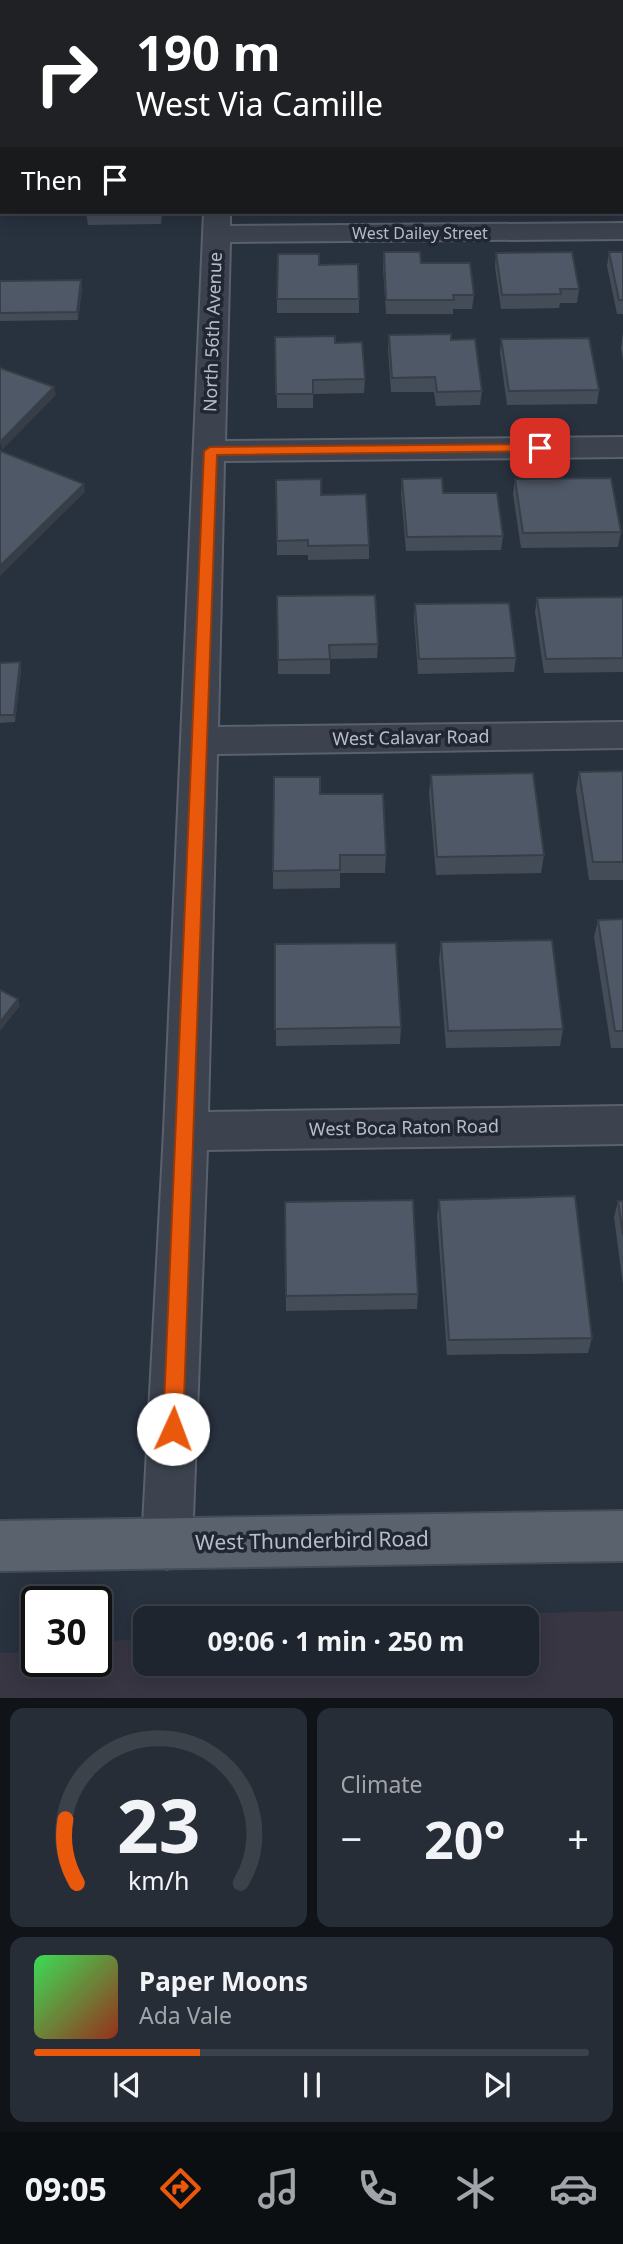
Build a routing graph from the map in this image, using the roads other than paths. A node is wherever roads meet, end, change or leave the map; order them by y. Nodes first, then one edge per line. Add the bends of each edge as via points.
1 (217, 223) edge
2 (623, 231) edge
3 (623, 447) edge
4 (210, 451) junction
5 (623, 735) edge
6 (199, 741) junction
7 (623, 1125) edge
8 (186, 1131) junction
9 (623, 1536) edge
10 (167, 1544) junction
11 (0, 1546) edge

1 - 2 street, West Dailey Street
1 - 4 street, North 56th Avenue
3 - 4 street
4 - 6 street, North 56th Avenue
5 - 6 street, West Calavar Road
6 - 8 street, North 56th Avenue
7 - 8 street, West Boca Raton Road
8 - 10 street, North 56th Avenue
9 - 10 main road, West Thunderbird Road
10 - 11 main road, West Thunderbird Road

